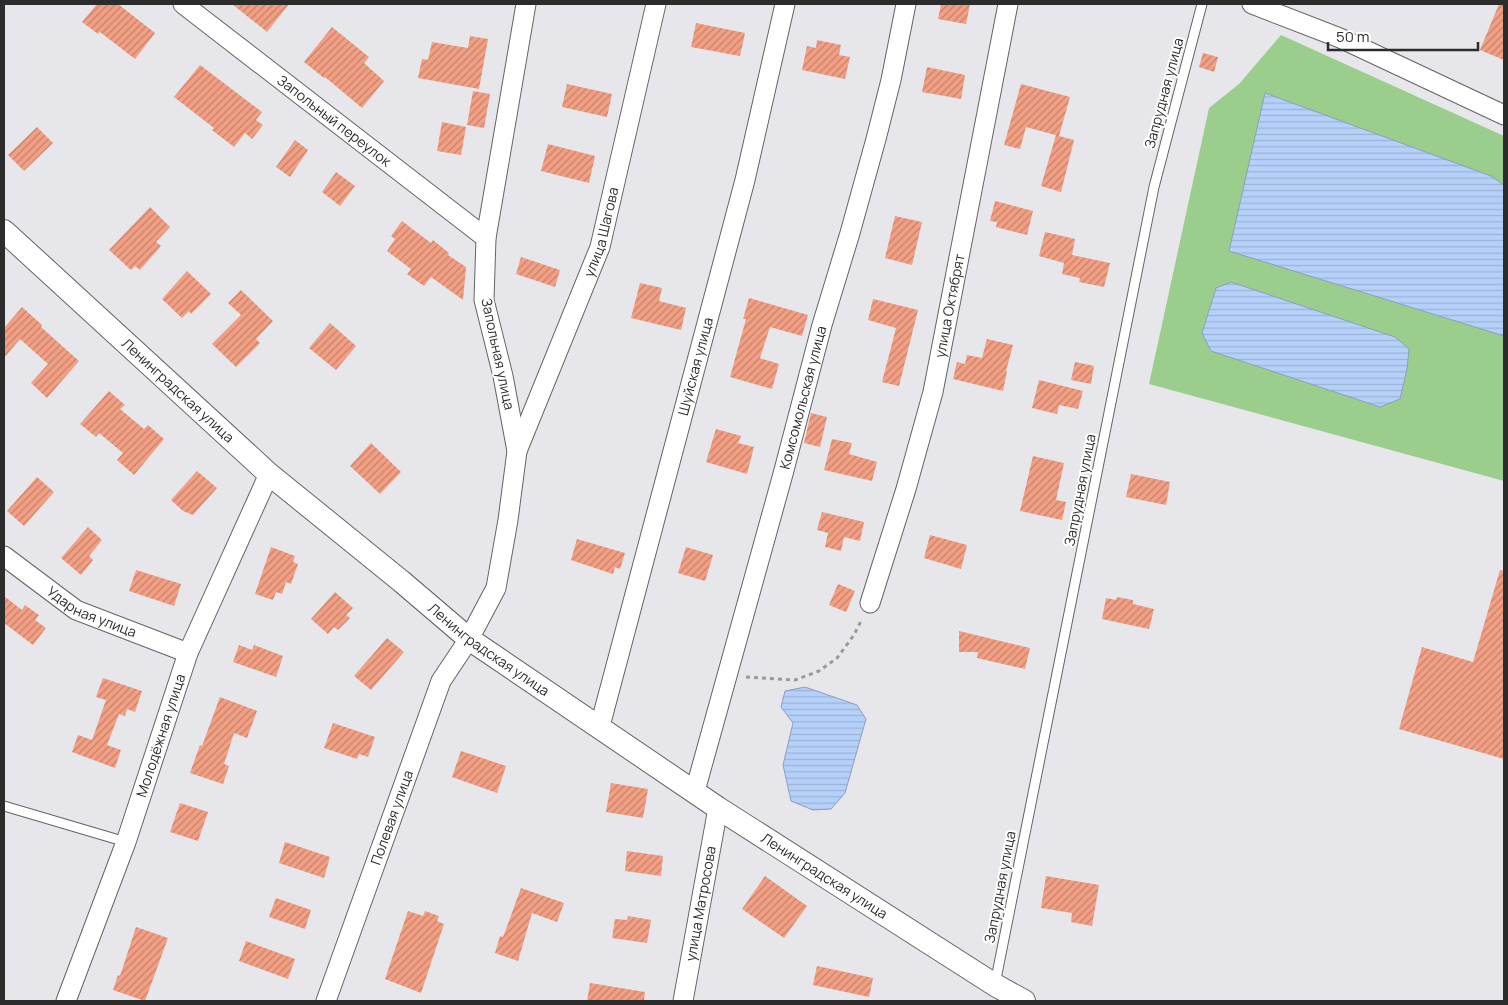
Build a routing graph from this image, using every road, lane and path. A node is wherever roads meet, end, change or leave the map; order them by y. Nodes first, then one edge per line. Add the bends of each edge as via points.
1 (183, 4) edge
2 (526, 4) edge
3 (656, 4) edge
4 (785, 4) edge
5 (906, 4) edge
6 (1008, 4) edge
7 (1202, 4) edge
8 (1252, 4) edge
9 (1504, 115) edge
10 (4, 231) edge
11 (486, 238) junction
12 (517, 451) junction
13 (269, 474) junction
14 (4, 556) edge
15 (870, 603) joint
16 (469, 639) junction
17 (188, 653) junction
18 (728, 675) junction
19 (600, 726) junction
20 (695, 791) junction
21 (4, 806) edge
22 (718, 808) junction
23 (126, 842) junction
24 (994, 984) junction
25 (66, 1001) edge
26 (326, 1001) edge
27 (683, 1001) edge
28 (1023, 1001) edge

1 - 11 street, Запольный переулок
2 - 11 street, Запольная улица
3 - 12 street, улица Шагова via 600,247
4 - 19 street, Шуйская улица via 740,198
5 - 18 street, Комсомольская улица via 876,138
6 - 15 street, улица Октябрят via 933,392
7 - 24 lane, Запрудная улица via 1154,187
8 - 9 street via 1340,38
10 - 13 street, Ленинградская улица
11 - 12 street, Запольная улица via 484,300
12 - 16 street, Запольная улица via 496,588
13 - 16 street, Ленинградская улица
13 - 17 street, Молодёжная улица
14 - 17 street, Ударная улица via 76,610
15 - 18 path via 854,635 837,658 820,671 795,680
16 - 19 street, Ленинградская улица
16 - 26 street, Полевая улица via 441,681
17 - 23 street, Молодёжная улица
18 - 20 street, Комсомольская улица
19 - 20 street, Ленинградская улица
20 - 22 street, Ленинградская улица
21 - 23 lane
22 - 24 street, Ленинградская улица
22 - 27 street, улица Матросова
23 - 25 street, Молодёжная улица
24 - 28 street, Ленинградская улица

